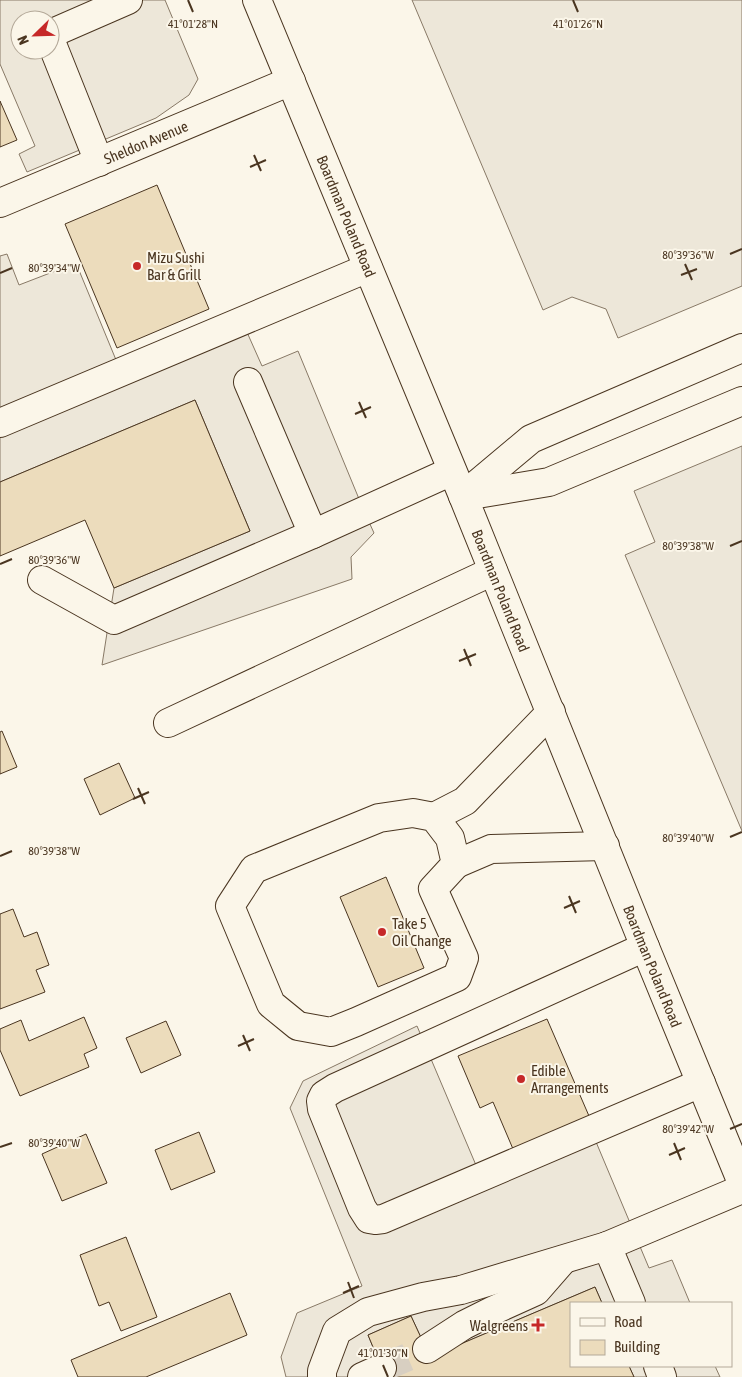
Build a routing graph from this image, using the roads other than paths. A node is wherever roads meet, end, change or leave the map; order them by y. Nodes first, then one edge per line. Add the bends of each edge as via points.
1 (128, 0) edge
2 (257, 0) edge
3 (60, 30) edge
4 (58, 60) edge
5 (291, 81) junction
6 (99, 162) junction
7 (0, 203) edge
8 (368, 268) junction
9 (742, 348) edge
10 (248, 382) dead end
11 (742, 401) edge
12 (0, 423) edge
13 (452, 470) junction
14 (463, 496) junction
15 (313, 534) junction
16 (493, 571) junction
17 (42, 580) dead end
18 (551, 712) junction
19 (168, 722) dead end
20 (434, 817) junction
21 (605, 846) junction
22 (456, 864) junction
23 (645, 947) junction
24 (701, 1083) junction
25 (742, 1182) edge
26 (742, 1189) edge
27 (607, 1246) junction
28 (563, 1260) junction
29 (631, 1302) edge
30 (427, 1349) tunnel mouth
31 (322, 1377) edge

1 - 3 main road
2 - 5 main road, Boardman Poland Road
4 - 6 main road
5 - 6 main road, Sheldon Avenue
5 - 8 main road, Boardman Poland Road
6 - 7 main road, Sheldon Avenue
8 - 12 main road
8 - 13 main road, Boardman Poland Road
9 - 14 main road via 531,439
10 - 15 main road
11 - 14 main road via 549,482
13 - 14 main road, Boardman Poland Road
13 - 15 main road
14 - 16 main road, Boardman Poland Road
15 - 17 main road via 114,620
16 - 18 main road, Boardman Poland Road
16 - 19 main road
18 - 20 main road via 465,801
18 - 21 main road, Boardman Poland Road
20 - 22 main road via 450,838
20 - 22 main road via 413,812 379,818 254,869 230,906 271,1004 298,1026 331,1032 457,977 464,958 433,889
21 - 22 main road via 491,848
21 - 23 main road, Boardman Poland Road
23 - 24 main road, Boardman Poland Road
23 - 24 main road via 324,1095 320,1100 322,1109 362,1208 369,1219 383,1219
24 - 25 main road, Boardman Poland Road
26 - 27 main road
27 - 28 main road
27 - 29 main road
28 - 30 main road via 536,1291 464,1325
28 - 31 main road via 461,1290 368,1312 337,1331

